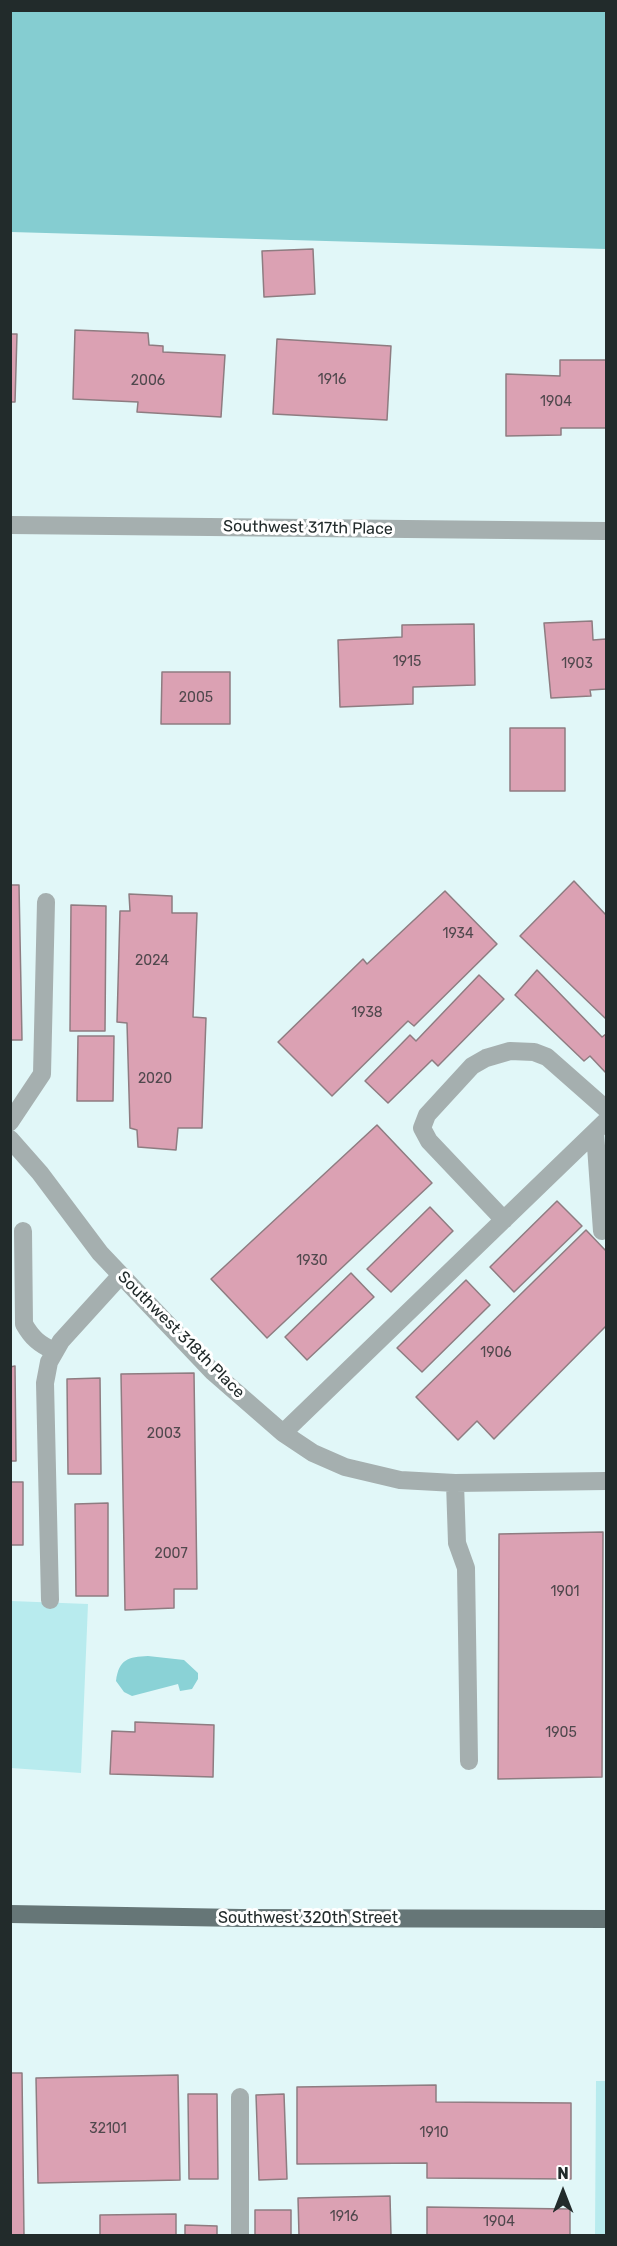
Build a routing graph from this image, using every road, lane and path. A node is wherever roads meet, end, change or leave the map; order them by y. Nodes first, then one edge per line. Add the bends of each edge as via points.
1 (10, 525) edge
2 (606, 531) edge
3 (46, 902) dead end
4 (606, 1109) edge
5 (10, 1122) edge
6 (601, 1126) edge
7 (10, 1139) edge
8 (504, 1220) junction
9 (23, 1231) dead end
10 (602, 1231) dead end
11 (121, 1275) junction
12 (54, 1351) junction
13 (283, 1433) junction
14 (606, 1481) edge
15 (455, 1483) junction
16 (50, 1600) dead end
17 (469, 1761) dead end
18 (10, 1914) edge
19 (606, 1920) edge
20 (240, 2097) dead end
21 (240, 2235) edge

1 - 2 street, Southwest 317th Place
3 - 5 street via 42,1074
4 - 8 street via 547,1057 534,1052 510,1051 472,1066 427,1115 422,1128
6 - 8 street
6 - 10 street
7 - 11 street, Southwest 318th Place
8 - 13 street
9 - 12 street via 24,1324 31,1336
11 - 12 street
11 - 13 street, Southwest 318th Place via 213,1372
12 - 16 street via 45,1383
13 - 15 street, Southwest 318th Place via 313,1453 345,1467 399,1480
14 - 15 street, Southwest 318th Place
15 - 17 street via 455,1534 466,1568
18 - 19 main road, Southwest 320th Street
20 - 21 street

